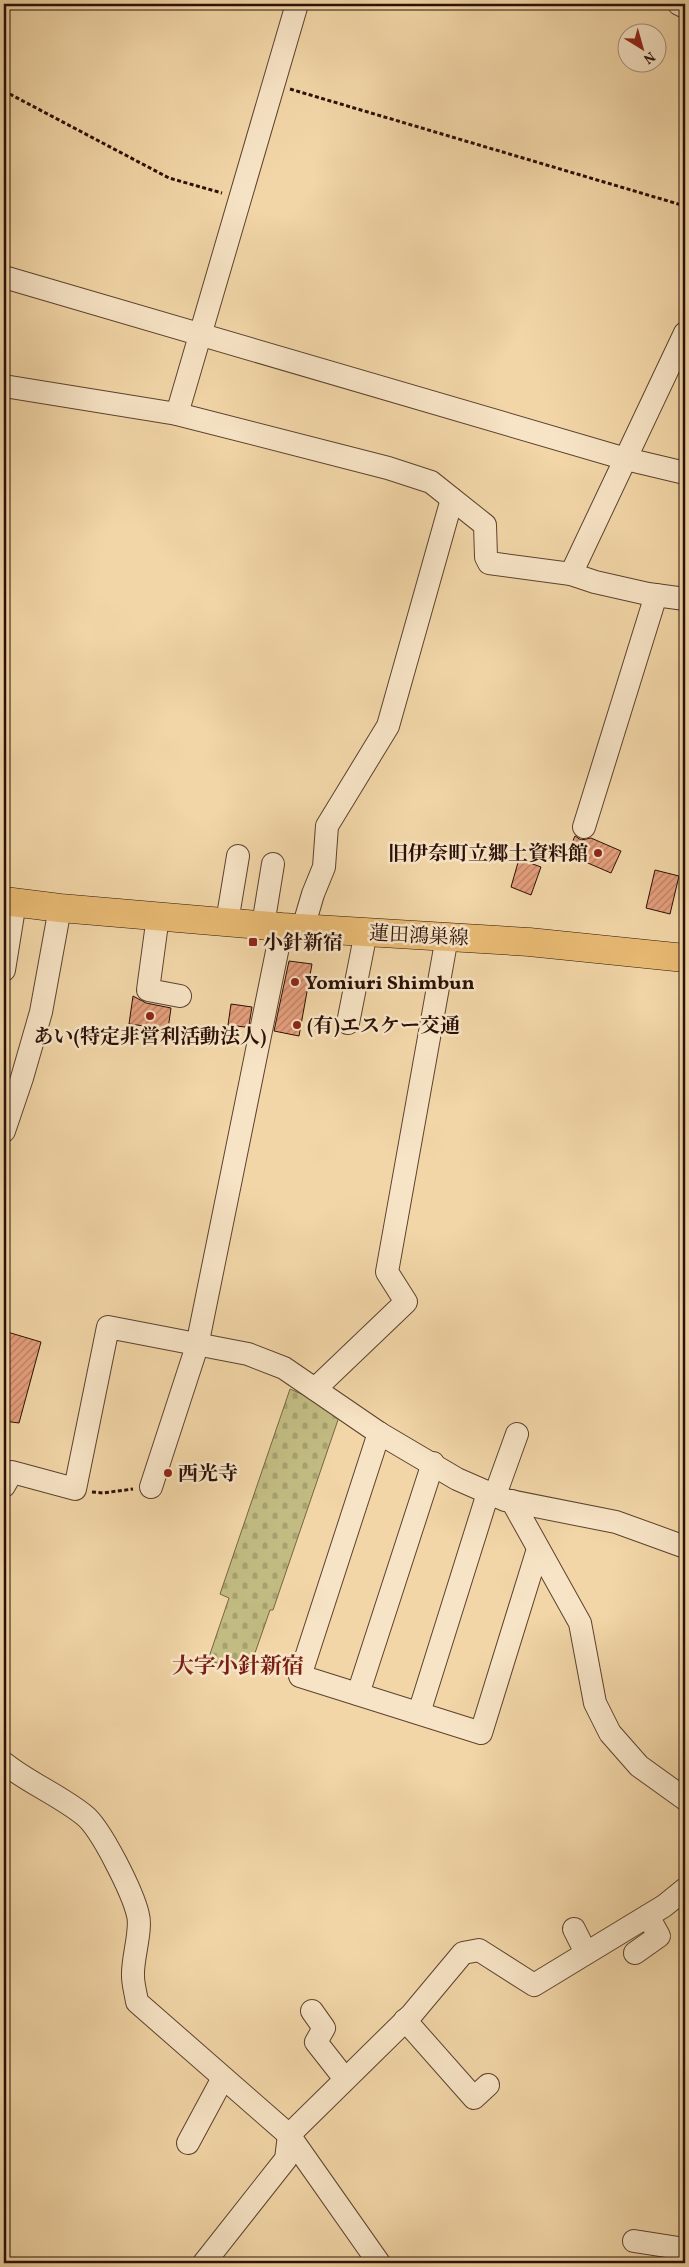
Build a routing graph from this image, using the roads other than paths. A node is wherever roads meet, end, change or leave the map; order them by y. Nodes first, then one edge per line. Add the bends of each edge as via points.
1 (297, 4) edge
2 (678, 4) edge
3 (685, 7) edge
4 (4, 276) edge
5 (685, 333) edge
6 (200, 334) junction
7 (4, 386) edge
8 (177, 414) junction
9 (626, 458) junction
10 (685, 473) edge
11 (452, 499) junction
12 (571, 574) junction
13 (656, 595) junction
14 (685, 599) edge
15 (584, 827) dead end
16 (238, 856) dead end
17 (273, 864) dead end
18 (10, 902) edge
19 (60, 908) junction
20 (158, 916) junction
21 (227, 922) junction
22 (283, 927) junction
23 (366, 932) junction
24 (447, 937) junction
25 (685, 958) edge
26 (4, 970) edge
27 (180, 996) dead end
28 (348, 1023) dead end
29 (4, 1131) edge
30 (197, 1346) junction
31 (315, 1389) junction
32 (379, 1433) junction
33 (517, 1434) dead end
34 (432, 1463) junction
35 (4, 1486) edge
36 (150, 1487) road end
37 (498, 1497) junction
38 (685, 1547) edge
39 (538, 1548) junction
40 (358, 1694) junction
41 (419, 1713) junction
42 (4, 1763) edge
43 (685, 1800) edge
44 (685, 1889) edge
45 (648, 1916) junction
46 (574, 1929) dead end
47 (586, 1953) junction
48 (635, 1953) dead end
49 (312, 2011) dead end
50 (406, 2020) junction
51 (223, 2078) junction
52 (345, 2079) junction
53 (488, 2085) dead end
54 (290, 2135) junction
55 (188, 2143) dead end
56 (634, 2241) dead end
57 (685, 2249) edge
58 (204, 2263) edge
59 (379, 2263) edge

1 - 6 street
2 - 3 street
4 - 6 street
5 - 9 street
6 - 8 street
6 - 9 street
7 - 8 street
8 - 11 street via 388,468 430,482
9 - 10 street
9 - 12 street
11 - 12 street via 485,525 489,563
11 - 22 street via 388,726 327,826 324,867 313,894
12 - 13 street
13 - 14 street
13 - 15 street
16 - 21 street
17 - 22 street
18 - 19 main road, 蓮田鴻巣線
18 - 26 street
19 - 20 main road, 蓮田鴻巣線
19 - 29 street via 41,1012
20 - 21 main road, 蓮田鴻巣線
20 - 27 street via 148,990
21 - 22 main road, 蓮田鴻巣線
22 - 23 main road, 蓮田鴻巣線
22 - 30 street
23 - 24 main road, 蓮田鴻巣線
23 - 28 street
24 - 25 main road, 蓮田鴻巣線
24 - 31 street via 386,1272 406,1302
30 - 31 street via 248,1354 284,1368
30 - 35 street via 108,1327 75,1489 12,1472
30 - 36 street
31 - 32 street
32 - 34 street
32 - 40 street via 300,1676
33 - 37 street
34 - 37 street via 456,1479
34 - 40 street
37 - 38 street via 616,1522
37 - 39 street
37 - 41 street
39 - 41 street via 481,1733
39 - 43 street via 580,1623 595,1703 610,1733 639,1766
40 - 41 street
42 - 51 street via 86,1816 101,1835 139,1916 132,1976 137,2002
44 - 45 street
45 - 47 street
45 - 48 street via 659,1936
46 - 47 street
47 - 50 street via 534,1985 478,1950 463,1953
49 - 52 street via 324,2028 316,2042
50 - 52 street
50 - 53 street via 474,2098
51 - 54 street
51 - 55 street
52 - 54 street
54 - 58 street via 286,2159
54 - 59 street
56 - 57 street

